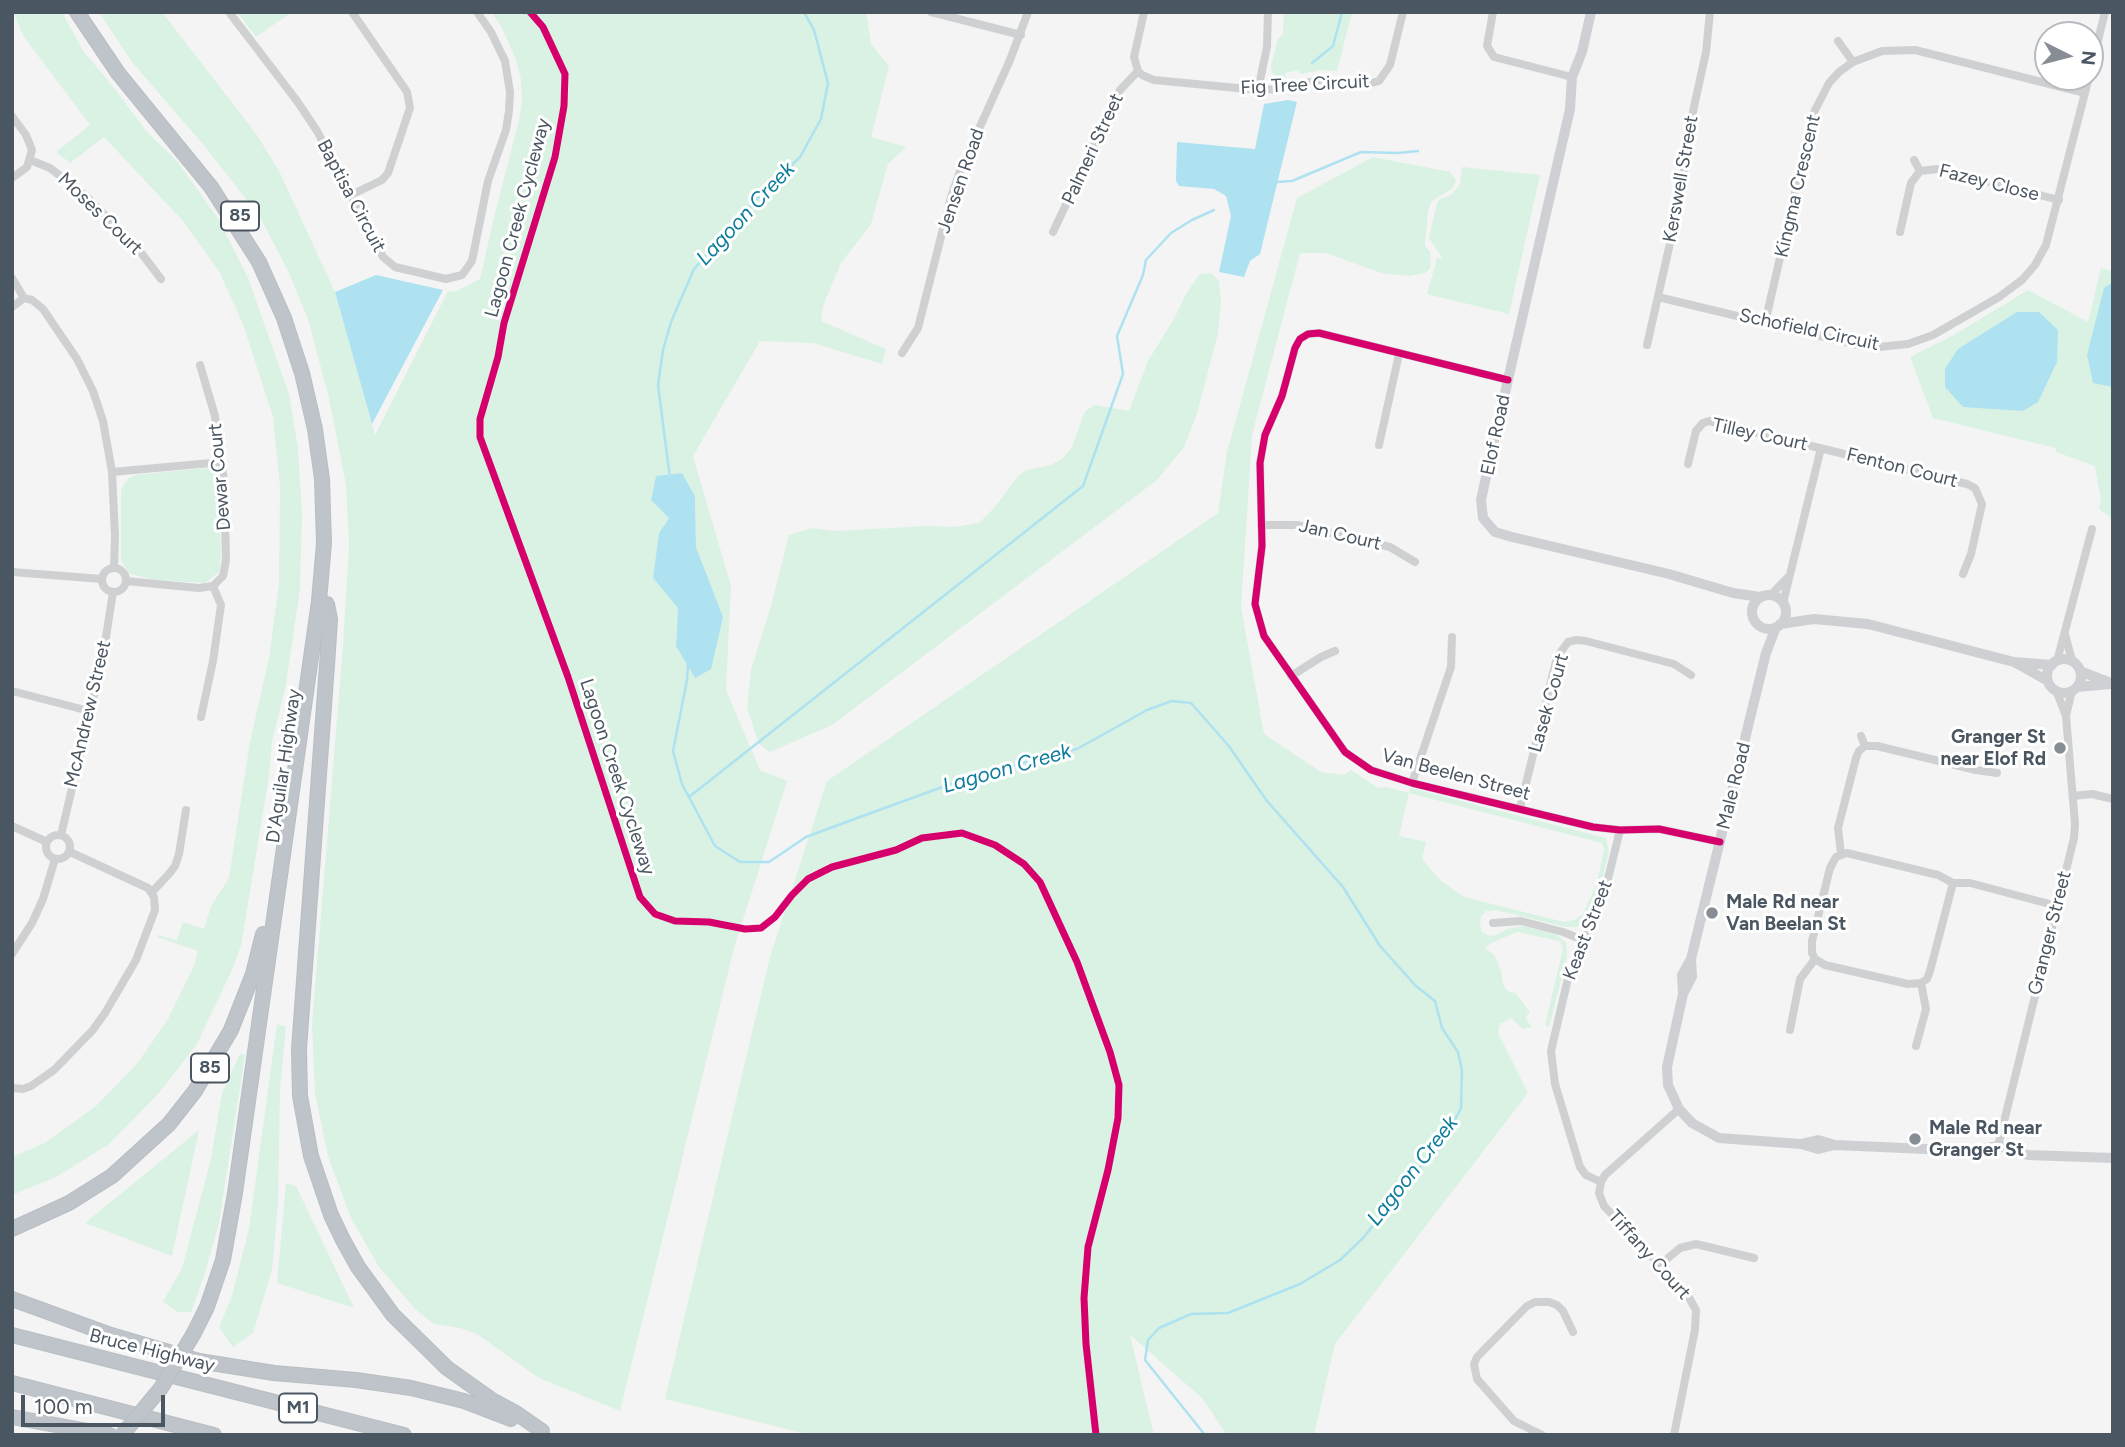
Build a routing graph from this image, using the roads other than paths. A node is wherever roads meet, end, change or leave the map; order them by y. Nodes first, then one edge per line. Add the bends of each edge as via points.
1 (77, 12) edge
2 (229, 12) edge
3 (352, 12) edge
4 (477, 12) edge
5 (931, 12) edge
6 (1028, 12) edge
7 (1144, 12) edge
8 (1268, 12) edge
9 (1403, 12) edge
10 (1493, 12) edge
11 (1591, 12) edge
12 (1710, 12) edge
13 (1021, 35) junction
14 (1838, 41) dead end
15 (1853, 62) junction
16 (1138, 71) junction
17 (1572, 77) junction
18 (1258, 90) junction
19 (2085, 93) joint
20 (12, 116) edge
21 (158, 121) junction
22 (30, 160) junction
23 (1914, 160) dead end
24 (1920, 171) junction
25 (12, 178) edge
26 (351, 195) junction
27 (2059, 200) junction
28 (1053, 232) dead end
29 (1900, 232) dead end
30 (12, 278) edge
31 (161, 279) dead end
32 (1658, 297) junction
33 (24, 298) junction
34 (12, 307) edge
35 (1765, 323) junction
36 (1647, 345) dead end
37 (902, 352) dead end
38 (1399, 354) junction
39 (200, 365) dead end
40 (1508, 380) junction
41 (1379, 445) dead end
42 (1821, 449) junction
43 (222, 462) junction
44 (1688, 464) dead end
45 (113, 472) junction
46 (1261, 525) junction
47 (2092, 529) dead end
48 (1415, 562) dead end
49 (114, 568) junction
50 (12, 572) edge
51 (1790, 574) junction
52 (1964, 574) dead end
53 (102, 579) junction
54 (126, 581) junction
55 (213, 586) junction
56 (113, 592) junction
57 (1733, 593) junction
58 (1772, 595) junction
59 (1760, 597) junction
60 (327, 604) junction
61 (1784, 606) junction
62 (1752, 610) junction
63 (1814, 619) junction
64 (1759, 625) junction
65 (1778, 625) junction
66 (2065, 634) junction
67 (1452, 637) dead end
68 (1335, 651) dead end
69 (1766, 653) junction
70 (2071, 661) junction
71 (2014, 662) junction
72 (2054, 663) junction
73 (2080, 671) junction
74 (1691, 675) dead end
75 (1291, 676) junction
76 (2048, 681) junction
77 (2112, 684) edge
78 (2075, 688) junction
79 (12, 691) edge
80 (2056, 691) junction
81 (89, 711) junction
82 (2066, 716) junction
83 (201, 717) dead end
84 (1861, 736) dead end
85 (1865, 746) junction
86 (1997, 773) dead end
87 (1412, 783) junction
88 (2073, 796) junction
89 (2113, 799) edge
90 (289, 807) junction
91 (1520, 808) junction
92 (186, 810) dead end
93 (12, 826) edge
94 (1620, 830) junction
95 (61, 835) junction
96 (47, 842) junction
97 (1720, 842) junction
98 (69, 852) junction
99 (1841, 854) junction
100 (55, 859) junction
101 (1953, 883) junction
102 (152, 892) junction
103 (2057, 906) junction
104 (1493, 923) dead end
105 (1583, 940) junction
106 (12, 954) edge
107 (1815, 959) junction
108 (1921, 983) junction
109 (1790, 1030) dead end
110 (1916, 1046) dead end
111 (12, 1088) edge
112 (1679, 1109) junction
113 (1998, 1146) junction
114 (2113, 1158) edge
115 (1601, 1182) junction
116 (12, 1229) edge
117 (1754, 1258) dead end
118 (1661, 1264) junction
119 (12, 1298) edge
120 (1573, 1332) dead end
121 (199, 1334) junction
122 (12, 1335) edge
123 (12, 1383) edge
124 (12, 1417) edge
125 (547, 1433) edge
126 (110, 1435) edge
127 (122, 1435) edge
128 (133, 1435) edge
129 (214, 1435) edge
130 (404, 1435) edge
131 (1542, 1435) edge
132 (1674, 1435) edge

1 - 21 highway, D'Aguilar Highway / 85 via 118,74
2 - 26 street, Baptisa Circuit via 317,131
3 - 26 street via 407,92 410,108 388,173
4 - 26 street, Baptisa Circuit via 499,47 510,92 506,130 488,181 468,269 446,279 388,263
5 - 13 street
6 - 13 street, Jensen Road
7 - 16 street via 1134,57
8 - 18 street
9 - 18 street, Fig Tree Circuit via 1390,65 1379,80 1368,84 1319,80
10 - 17 street via 1487,46 1494,57
11 - 17 street, Elof Road
12 - 32 street, Kerswell Street via 1678,208
13 - 37 street, Jensen Road via 960,171 918,328
14 - 15 street
15 - 19 street, Kingma Crescent via 1882,51 1915,50
15 - 35 street, Kingma Crescent via 1829,83 1813,114
16 - 18 street, Fig Tree Circuit via 1147,79
16 - 28 street, Palmeri Street via 1120,90
17 - 40 street, Elof Road via 1570,109
19 - 27 street, Schofield Circuit
20 - 22 street via 30,142
21 - 60 highway, D'Aguilar Highway / 85 via 215,180 250,230 300,339 320,412 331,489
21 - 90 highway, D'Aguilar Highway / 85 via 211,187 259,262 294,346 314,429 324,505 322,572
22 - 25 street
22 - 31 street, Moses Court via 50,167 86,196 136,246
23 - 24 street, Fazey Close
24 - 27 street, Fazey Close via 1938,169
24 - 29 street, Fazey Close via 1911,183
27 - 35 street, Schofield Circuit via 2046,245 2022,280 1999,298 1921,340 1862,346
30 - 33 street
32 - 35 street, Schofield Circuit
32 - 36 street, Kerswell Street
33 - 34 street
33 - 45 street via 43,309 93,391
38 - 40 street, Van Beelen Street
38 - 41 street
38 - 46 street, Van Beelen Street via 1319,333 1300,339 1265,435 1258,480
39 - 43 street, Dewar Court
40 - 57 street, Elof Road via 1481,500 1483,518 1490,528
42 - 44 street, Tilley Court via 1709,421 1696,430
42 - 51 street
42 - 52 street, Fenton Court via 1975,488 1982,512
43 - 45 street
43 - 55 street, Dewar Court via 226,560 223,576
45 - 49 street
46 - 48 street, Jan Court via 1297,524 1390,547
46 - 75 street, Van Beelen Street via 1258,619
47 - 66 street
49 - 53 street
49 - 54 street via 121,570
50 - 53 street
51 - 58 street
51 - 61 street
53 - 56 street via 106,590
54 - 55 street
54 - 56 street
55 - 83 street via 221,605
56 - 81 street, McAndrew Street
57 - 59 street, Elof Road
57 - 62 street, Elof Road
58 - 59 street
58 - 61 street
59 - 62 street
60 - 121 highway, D'Aguilar Highway / 85 via 235,1245 214,1312
60 - 125 highway via 328,651 299,1049 300,1096 311,1156 343,1240 393,1315 447,1368
61 - 63 street
61 - 65 street
62 - 64 street
63 - 65 street
63 - 71 street via 1868,624
64 - 65 street
64 - 69 street, Male Road
65 - 69 street, Male Road
66 - 70 street
66 - 72 street
67 - 87 street via 1451,667
68 - 75 street
69 - 97 street, Male Road
70 - 72 street
70 - 73 street
71 - 72 street
71 - 76 street
72 - 76 street
73 - 77 street
73 - 78 street
74 - 91 street, Lasek Court via 1661,660 1586,641 1567,642 1557,657
75 - 87 street, Van Beelen Street via 1345,752 1371,770
76 - 80 street
77 - 78 street
78 - 80 street
78 - 82 street, Granger Street
79 - 81 street
80 - 82 street, Granger Street
81 - 95 street, McAndrew Street
82 - 88 street, Granger Street
84 - 85 street
85 - 86 street
85 - 99 street via 1856,758 1838,828
87 - 91 street, Van Beelen Street
88 - 89 street
88 - 103 street, Granger Street via 2074,838
90 - 116 highway, D'Aguilar Highway / 85 via 282,821 253,974 231,1030 202,1080 169,1124 112,1176 69,1203
90 - 121 highway via 229,1234
91 - 94 street, Van Beelen Street
92 - 102 street via 179,854
93 - 96 street
94 - 97 street, Van Beelen Street via 1659,828
94 - 105 street, Keast Street via 1603,899
95 - 96 street
95 - 98 street via 69,841
96 - 100 street via 47,853
97 - 112 street, Male Road via 1691,959 1682,975 1683,994 1667,1067 1668,1085
98 - 100 street
98 - 102 street
99 - 101 street via 1938,875
99 - 107 street via 1829,868 1812,941
100 - 106 street via 43,899
101 - 103 street via 1970,883
101 - 108 street via 1930,971
102 - 111 street via 155,910 148,930 105,1013 54,1070 32,1086
103 - 113 street, Granger Street
104 - 105 street via 1521,921
105 - 115 street, Keast Street via 1569,974 1551,1064 1580,1167
107 - 108 street via 1872,976
107 - 109 street via 1800,979
108 - 110 street via 1926,1009
112 - 113 street via 1692,1124 1719,1138 1971,1151
112 - 115 street
113 - 114 street via 2028,1155
115 - 118 street, Tiffany Court via 1604,1206
117 - 118 street via 1696,1244 1679,1248
118 - 132 street, Tiffany Court via 1696,1310
119 - 125 highway via 199,1361 411,1388 464,1401
120 - 131 street via 1557,1305 1535,1302 1476,1357 1477,1379 1514,1421
121 - 127 highway, bridge
121 - 128 highway, D'Aguilar Highway / 85 via 169,1391
122 - 130 highway, Bruce Highway / M1
123 - 129 highway
124 - 126 highway

